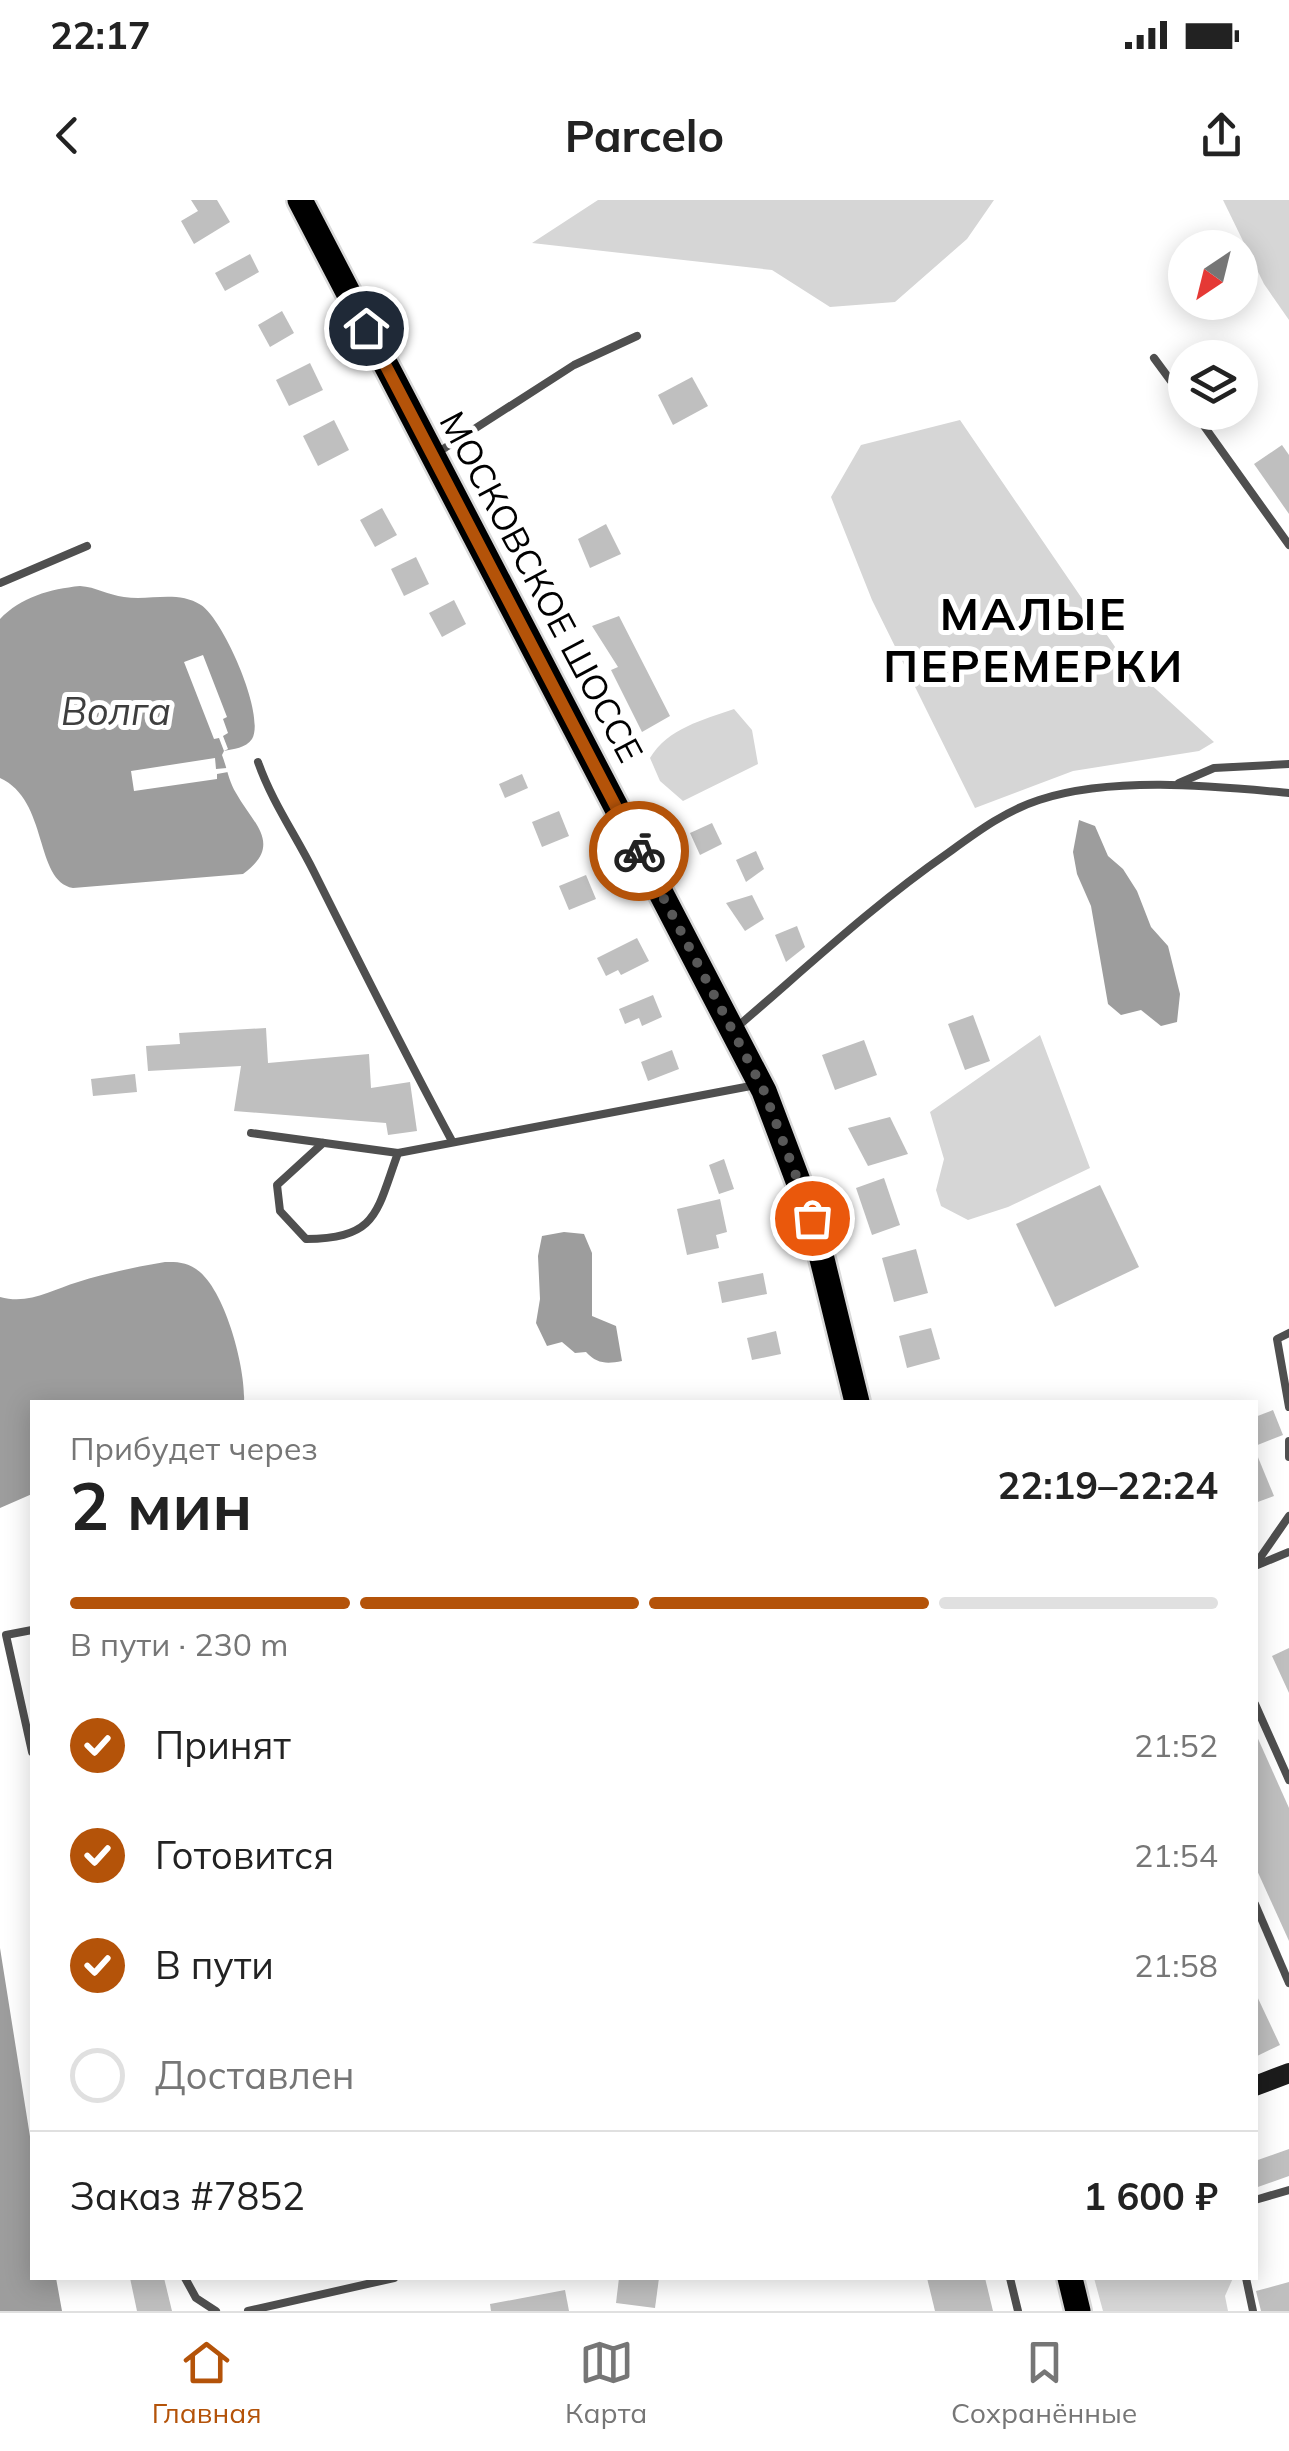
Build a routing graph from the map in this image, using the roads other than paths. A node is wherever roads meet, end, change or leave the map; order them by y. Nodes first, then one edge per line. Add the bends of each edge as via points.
1 (300, 200) edge
2 (637, 336) dead end
3 (1154, 358) dead end
4 (1168, 377) edge
5 (1207, 430) edge
6 (433, 455) junction
7 (1289, 545) edge
8 (87, 546) dead end
9 (0, 583) edge
10 (258, 762) dead end
11 (1289, 764) edge
12 (1175, 785) junction
13 (1289, 794) edge
14 (733, 1030) junction
15 (760, 1084) junction
16 (251, 1133) dead end
17 (452, 1140) junction
18 (323, 1143) junction
19 (398, 1153) junction
20 (1289, 1333) edge
21 (856, 1400) edge
22 (1289, 1407) edge
23 (1289, 1441) edge
24 (1289, 1457) edge
25 (1289, 1516) edge
26 (1289, 1552) edge
27 (1258, 1562) edge
28 (1258, 1565) edge
29 (30, 1630) edge
30 (1258, 1711) edge
31 (30, 1743) edge
32 (1289, 1780) edge
33 (1258, 1911) edge
34 (1289, 1982) edge
35 (1289, 2074) edge
36 (1258, 2085) edge
37 (1289, 2190) edge
38 (1258, 2199) edge
39 (186, 2280) edge
40 (385, 2280) edge
41 (1010, 2280) edge
42 (1070, 2280) edge
43 (1246, 2280) edge
44 (216, 2311) edge
45 (248, 2311) edge
46 (1018, 2311) edge
47 (1078, 2311) edge
48 (1253, 2311) edge

1 - 6 main road, МОСКОВСКОЕ ШОССЕ
2 - 6 lane via 574,365
3 - 4 lane
5 - 7 lane
6 - 14 main road, МОСКОВСКОЕ ШОССЕ
8 - 9 lane
10 - 17 lane via 269,795
11 - 12 lane via 1214,768
12 - 13 lane
12 - 14 lane via 1044,798 1015,809 908,881
14 - 15 main road, МОСКОВСКОЕ ШОССЕ
15 - 17 lane
15 - 21 main road, МОСКОВСКОЕ ШОССЕ via 812,1218
16 - 18 lane
17 - 19 lane
18 - 19 lane
18 - 19 lane via 277,1185 280,1211 306,1239 341,1238 374,1218
20 - 22 lane via 1277,1339
23 - 24 lane
25 - 27 lane
26 - 28 lane
29 - 31 lane via 6,1635
30 - 32 lane
33 - 34 lane
35 - 36 street
37 - 38 lane
39 - 44 lane via 196,2298
40 - 45 lane
41 - 46 lane
42 - 47 main road
43 - 48 lane

